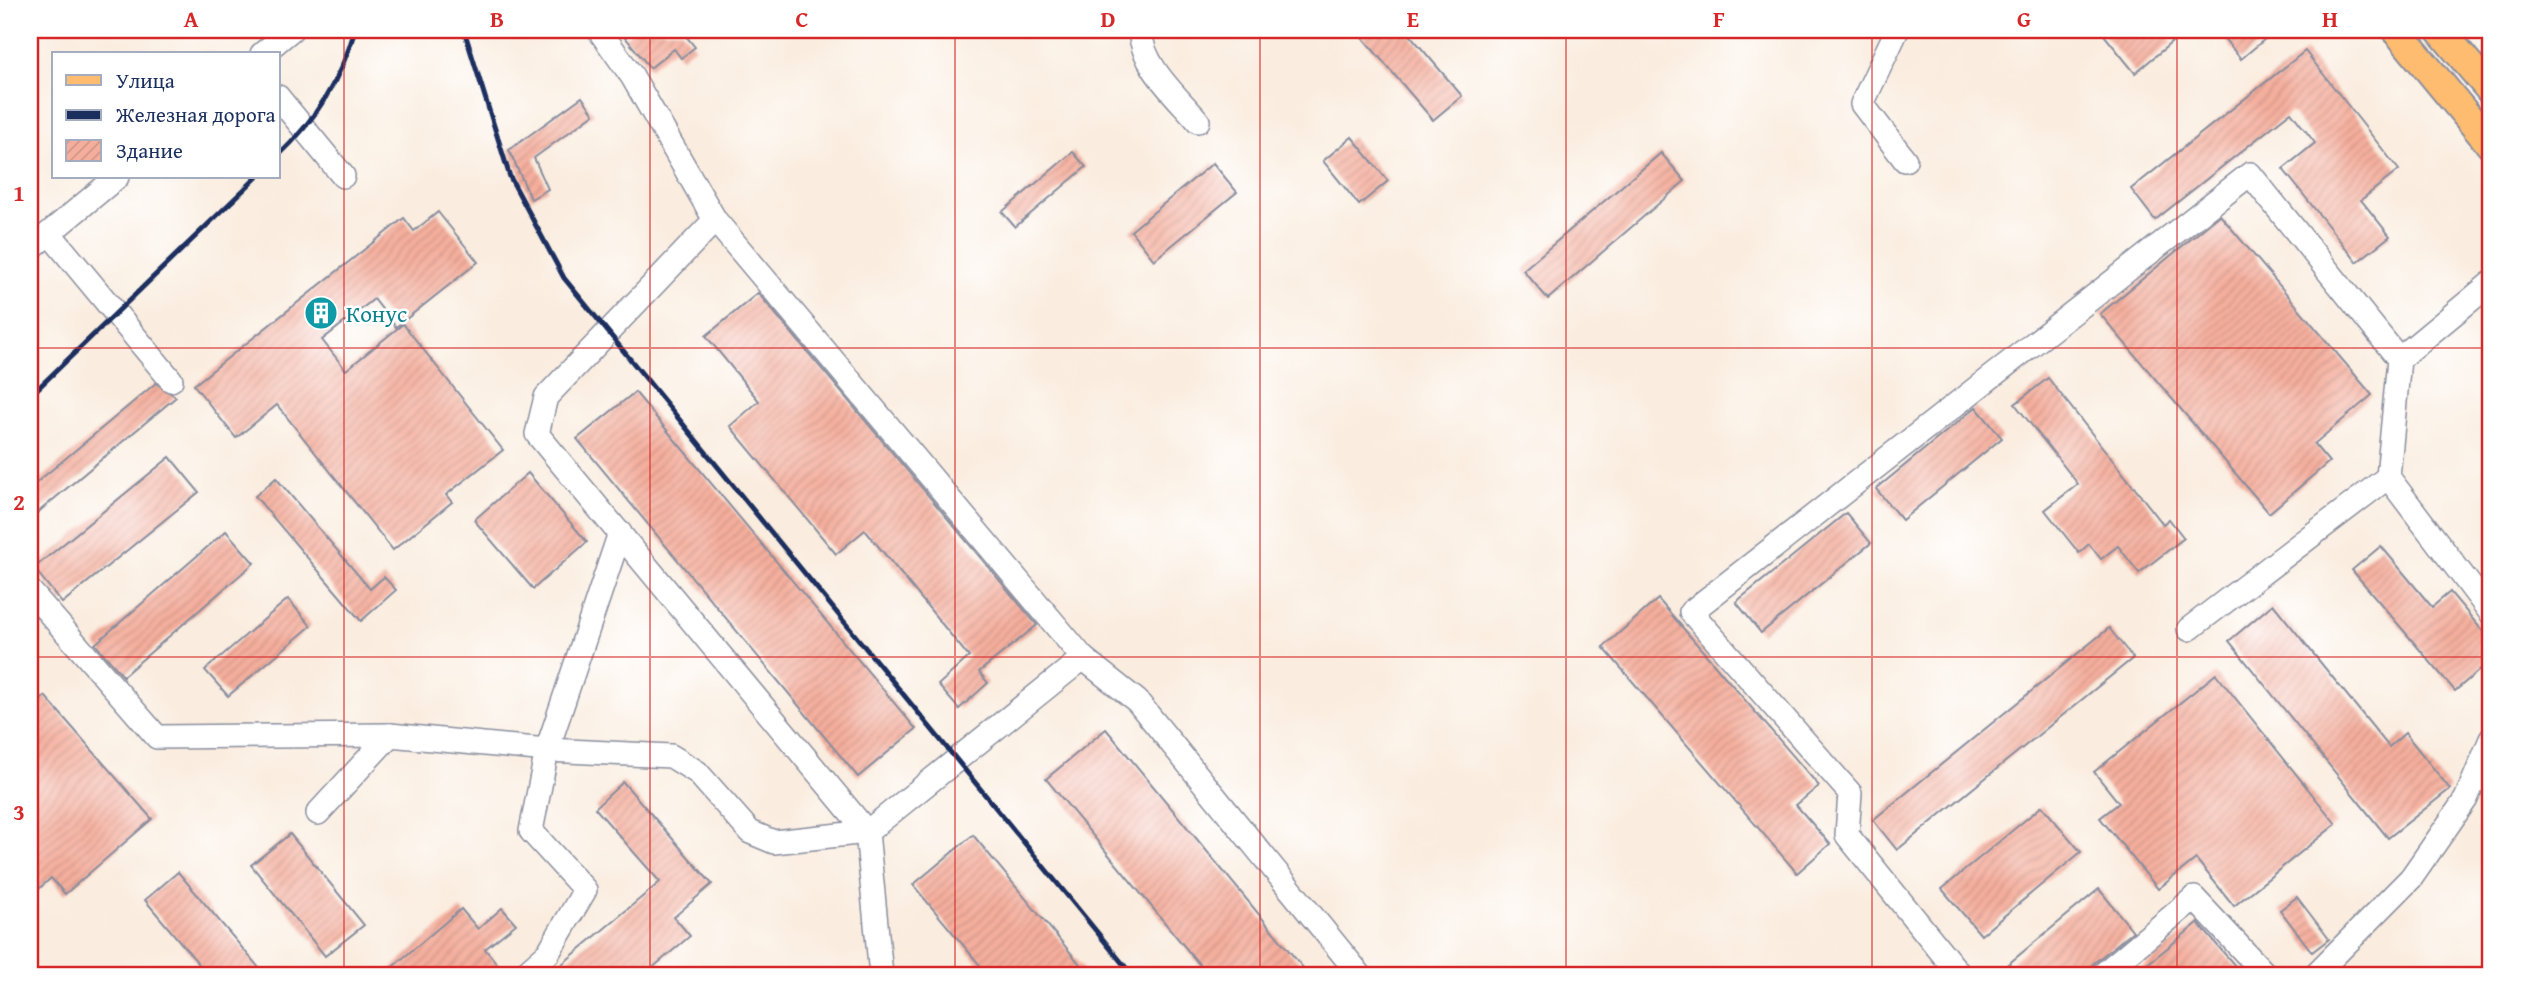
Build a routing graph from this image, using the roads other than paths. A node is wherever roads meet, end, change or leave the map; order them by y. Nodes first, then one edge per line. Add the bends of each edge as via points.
1 (291, 30) edge
2 (599, 30) edge
3 (1140, 30) edge
4 (1897, 30) edge
5 (2396, 30) edge
6 (2440, 30) edge
7 (264, 52) edge
8 (2491, 91) edge
9 (280, 99) edge
10 (1198, 121) dead end
11 (2491, 145) edge
12 (1905, 160) dead end
13 (343, 176) dead end
14 (116, 178) edge
15 (715, 220) junction
16 (50, 233) junction
17 (30, 249) edge
18 (2491, 283) edge
19 (2399, 359) junction
20 (170, 380) dead end
21 (2388, 477) junction
22 (620, 533) junction
23 (30, 591) edge
24 (2491, 613) edge
25 (2189, 629) dead end
26 (1083, 658) junction
27 (390, 735) junction
28 (2491, 739) edge
29 (547, 750) junction
30 (318, 813) dead end
31 (867, 832) junction
32 (523, 975) edge
33 (881, 975) edge
34 (1360, 975) edge
35 (1959, 975) edge
36 (2102, 975) edge
37 (2266, 975) edge
38 (2315, 975) edge

1 - 7 street
2 - 15 street via 632,76
3 - 10 street via 1141,48 1153,67
4 - 12 street via 1862,104
5 - 11 main road
6 - 8 main road
9 - 13 street
14 - 16 street
15 - 22 street via 546,397 537,434
15 - 26 street
16 - 17 street
16 - 20 street
18 - 19 street
19 - 21 street
19 - 35 street via 2250,174 1691,612 1850,793 1847,835
21 - 24 street
21 - 25 street
22 - 29 street
22 - 31 street
23 - 27 street via 157,737
26 - 31 street
26 - 34 street via 1137,701
27 - 29 street
27 - 30 street
28 - 38 street via 2466,799 2411,878
29 - 31 street via 671,755 696,772 750,832 775,842
29 - 32 street via 531,831 585,890 548,953
31 - 33 street
36 - 37 street via 2194,898

